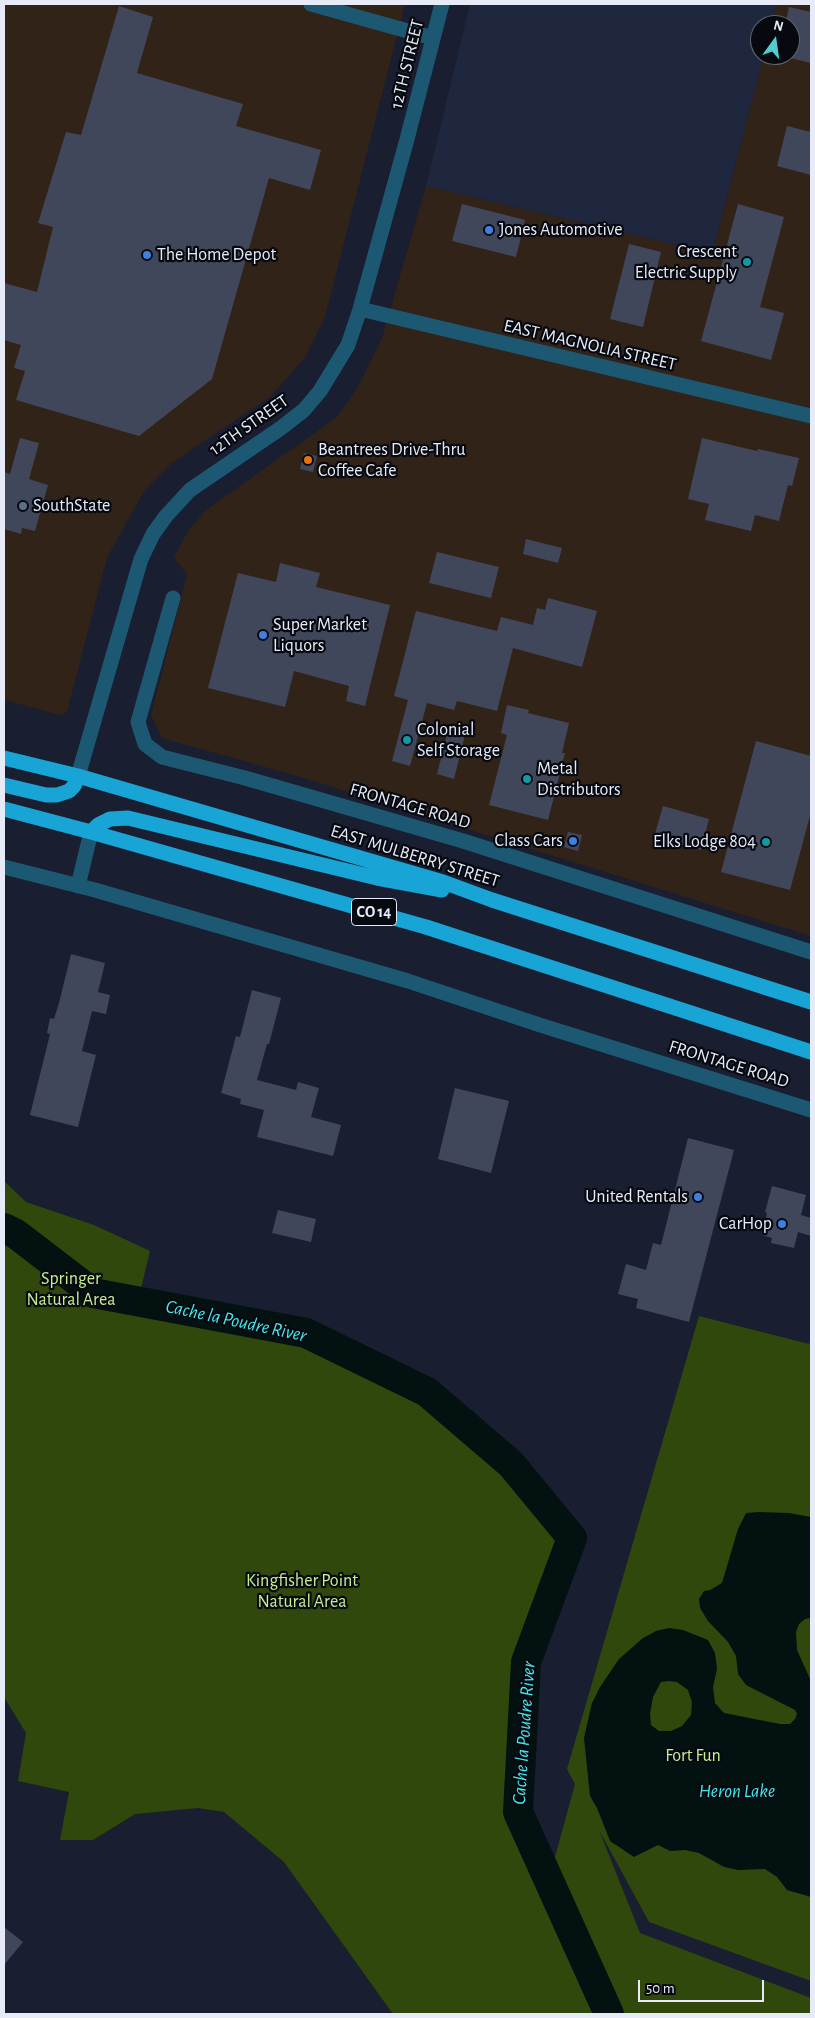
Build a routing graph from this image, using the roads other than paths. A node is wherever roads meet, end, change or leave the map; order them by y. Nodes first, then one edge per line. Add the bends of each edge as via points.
1 (311, 4) edge
2 (442, 4) edge
3 (433, 38) junction
4 (360, 309) junction
5 (811, 416) edge
6 (173, 598) dead end
7 (4, 758) edge
8 (78, 776) junction
9 (4, 785) edge
10 (4, 809) edge
11 (91, 832) junction
12 (4, 867) edge
13 (78, 886) junction
14 (492, 900) junction
15 (811, 952) edge
16 (811, 1002) edge
17 (811, 1052) edge
18 (811, 1110) edge

1 - 3 street
2 - 3 street, 12TH STREET
3 - 4 street, 12TH STREET
4 - 5 street, EAST MAGNOLIA STREET
4 - 8 street, 12TH STREET via 348,345 320,391 304,410 190,490 153,534 141,558
6 - 15 street, FRONTAGE ROAD via 138,722 144,744 162,757 463,841
7 - 8 highway, EAST MULBERRY STREET
8 - 9 highway via 69,791 57,795
8 - 14 highway, EAST MULBERRY STREET via 443,882
10 - 11 highway, CO 14
11 - 13 street
11 - 14 highway via 110,819 128,818 377,878
11 - 17 highway, CO 14 via 426,927
12 - 13 street, FRONTAGE ROAD
13 - 18 street, FRONTAGE ROAD via 399,979
14 - 16 highway, EAST MULBERRY STREET

